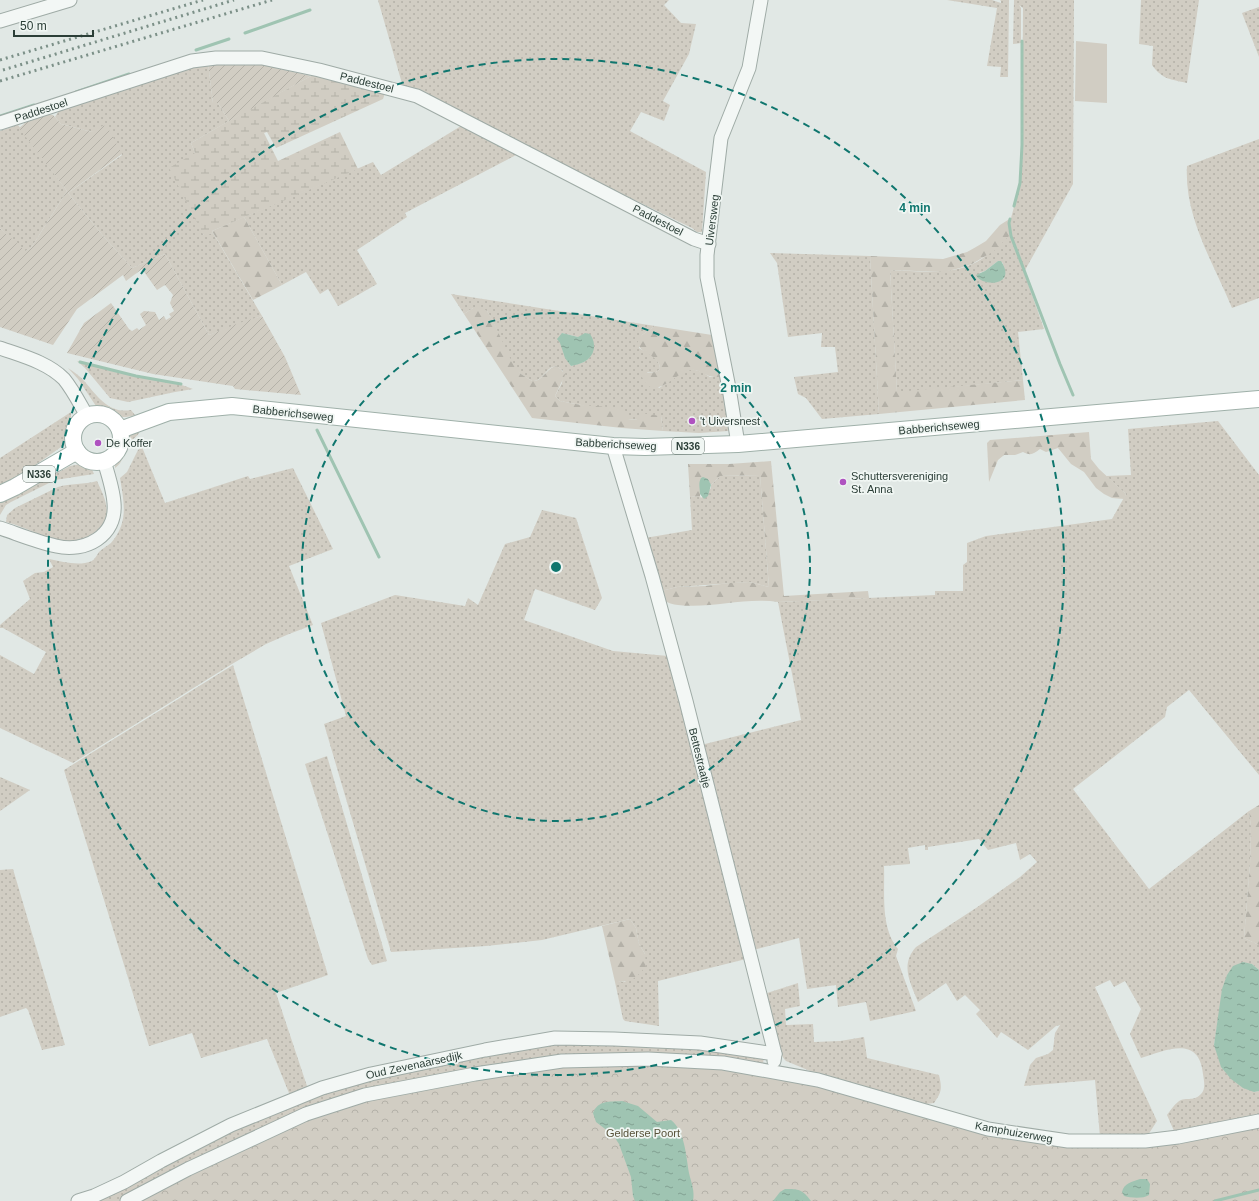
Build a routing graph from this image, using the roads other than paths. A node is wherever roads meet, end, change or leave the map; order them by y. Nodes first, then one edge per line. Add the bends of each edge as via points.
1 (70, 0) edge
2 (761, 0) edge
3 (0, 21) edge
4 (0, 124) edge
5 (709, 244) junction
6 (0, 348) edge
7 (1259, 399) edge
8 (87, 416) junction
9 (120, 430) junction
10 (738, 444) junction
11 (613, 446) junction
12 (77, 451) junction
13 (104, 461) junction
14 (0, 494) edge
15 (0, 528) edge
16 (775, 1054) junction
17 (774, 1072) junction
18 (1259, 1122) edge
19 (78, 1201) edge
20 (127, 1201) edge

1 - 3 street
2 - 5 street, Uiversweg via 750,68 721,138
4 - 5 street, Paddestoel via 192,61 262,58 418,96 694,239
5 - 10 street, Uiversweg via 707,277
6 - 8 street via 53,369 64,380
7 - 10 main road, Babberichseweg / N336
8 - 9 main road via 99,414 110,417
8 - 12 main road via 75,428 73,436
9 - 11 main road, Babberichseweg / N336 via 169,412 232,406
9 - 13 main road via 122,438 117,452
10 - 11 main road, Babberichseweg / N336
11 - 16 street, Bettestraatje via 678,672
12 - 13 main road via 89,461
12 - 14 main road, N336 via 15,488
13 - 15 street via 114,504 113,520 105,534 92,543 80,547 56,547
16 - 17 street, Bettestraatje
16 - 19 street, Oud Zevenaarsedijk via 700,1043 555,1038 484,1050 371,1074 322,1088 231,1125 124,1182
17 - 18 street, Kamphuizerweg via 818,1080 988,1129 1068,1142 1145,1141
17 - 20 street, Oud Zevenaarsedijk via 723,1063 648,1059 562,1061 365,1095 306,1114 188,1169

